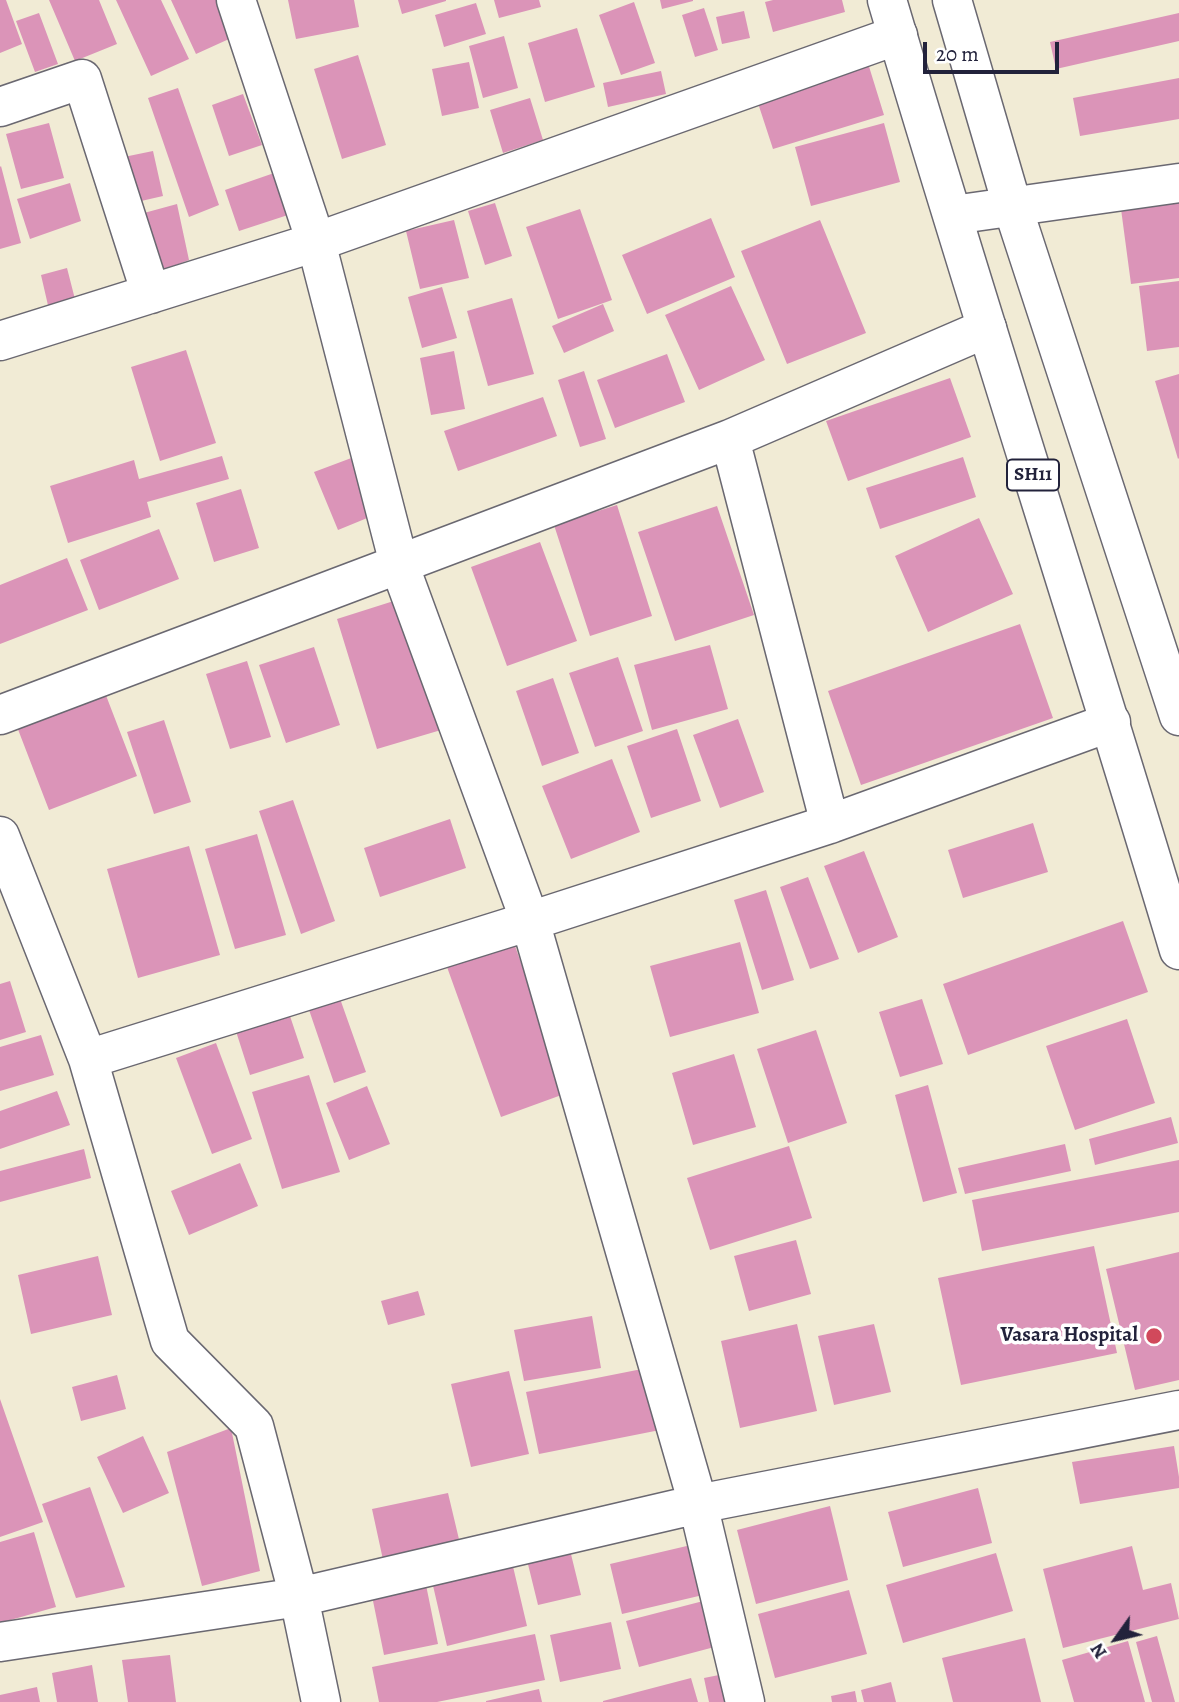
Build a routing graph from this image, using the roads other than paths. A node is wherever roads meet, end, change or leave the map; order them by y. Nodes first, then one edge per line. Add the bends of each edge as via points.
1 (236, 0) edge
2 (952, 0) edge
3 (892, 18) edge
4 (0, 107) edge
5 (1179, 183) edge
6 (1012, 205) junction
7 (953, 215) junction
8 (316, 242) junction
9 (151, 295) junction
10 (987, 328) junction
11 (0, 341) edge
12 (730, 439) junction
13 (399, 565) junction
14 (0, 715) edge
15 (1179, 716) edge
16 (1111, 722) junction
17 (830, 824) junction
18 (0, 836) edge
19 (530, 921) junction
20 (1179, 950) edge
21 (88, 1059) junction
22 (1179, 1410) edge
23 (698, 1504) junction
24 (299, 1597) junction
25 (0, 1642) edge
26 (321, 1702) edge
27 (745, 1702) edge

1 - 8 street
2 - 6 street
3 - 7 street, SH11
3 - 8 street
4 - 9 street via 82,79
5 - 6 street
6 - 7 street
6 - 15 street
7 - 10 street, SH11
8 - 9 street
8 - 13 street
9 - 11 street
10 - 12 street
10 - 16 street, SH11
12 - 13 street
12 - 17 street
13 - 14 street
13 - 19 street
16 - 17 street
16 - 20 street, SH11
17 - 19 street
18 - 21 street
19 - 21 street
19 - 23 street
21 - 24 street via 170,1341 254,1426
22 - 23 street
23 - 24 street
23 - 27 street
24 - 25 street
24 - 26 street

